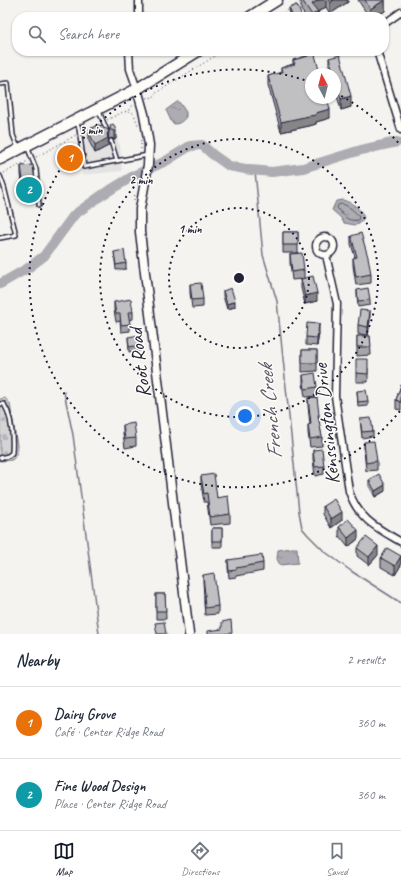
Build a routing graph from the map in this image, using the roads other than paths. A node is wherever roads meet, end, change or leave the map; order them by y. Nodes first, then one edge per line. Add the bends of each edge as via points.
1 (139, 0) edge
2 (277, 0) edge
3 (139, 12) edge
4 (258, 12) edge
5 (401, 12) edge
6 (389, 20) edge
7 (129, 56) edge
8 (190, 56) edge
9 (380, 56) edge
10 (0, 84) edge
11 (137, 89) junction
12 (98, 110) junction
13 (76, 121) junction
14 (400, 123) edge
15 (401, 130) edge
16 (108, 135) edge
17 (111, 141) dead end
18 (22, 147) junction
19 (145, 156) junction
20 (0, 159) edge
21 (117, 161) junction
22 (0, 175) edge
23 (38, 205) dead end
24 (0, 238) edge
25 (326, 256) dead end
26 (0, 404) edge
27 (0, 458) edge
28 (401, 542) edge
29 (189, 634) edge

1 - 3 street
2 - 4 main road
5 - 6 street
7 - 11 street via 130,68
8 - 11 main road
9 - 14 street
10 - 18 lane via 8,83 13,135
11 - 12 main road
11 - 19 street, Root Road via 145,119
12 - 13 main road
12 - 16 lane
13 - 18 main road
13 - 21 lane via 84,167
14 - 15 street
17 - 21 lane
18 - 20 main road
18 - 23 lane via 36,169
19 - 21 lane
19 - 29 street, Root Road via 148,165 141,204 140,232
22 - 24 lane via 16,235
25 - 28 street, Kenssington Drive via 336,298 335,396 349,491 363,516 376,528
26 - 27 lane via 4,404 8,410 12,453

